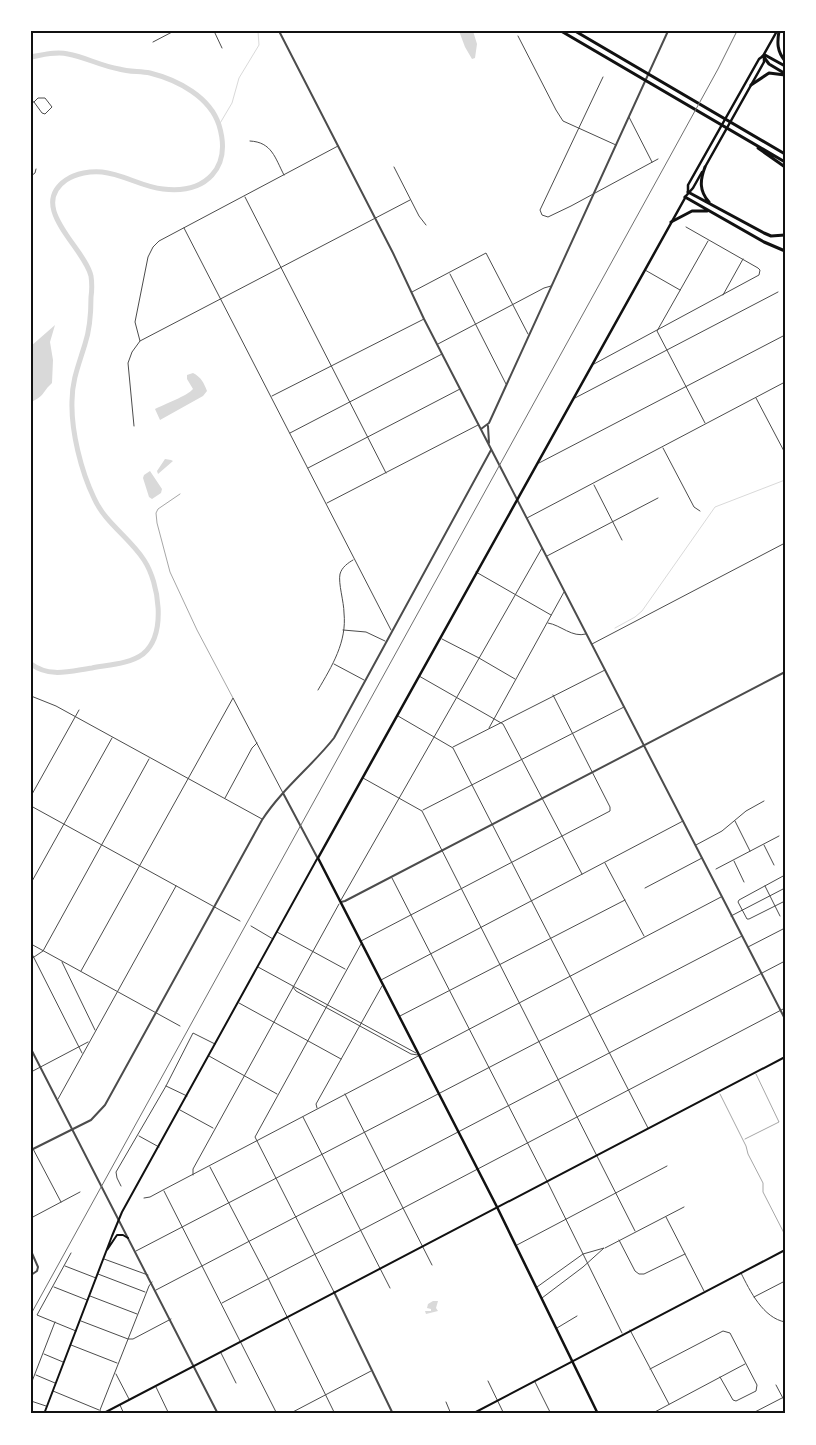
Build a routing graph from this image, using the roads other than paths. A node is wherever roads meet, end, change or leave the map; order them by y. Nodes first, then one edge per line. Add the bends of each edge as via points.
1 (174, 31) edge
2 (214, 31) edge
3 (279, 31) edge
4 (561, 31) edge
5 (575, 31) edge
6 (668, 31) edge
7 (778, 31) edge
8 (518, 36) dead end
9 (153, 42) dead end
10 (222, 48) dead end
11 (764, 55) junction
12 (785, 61) edge
13 (785, 66) edge
14 (785, 74) edge
15 (603, 77) dead end
16 (751, 85) junction
17 (33, 102) edge
18 (628, 117) junction
19 (578, 129) junction
20 (737, 134) junction
21 (250, 141) dead end
22 (616, 145) junction
23 (338, 146) junction
24 (785, 153) edge
25 (658, 159) dead end
26 (652, 162) junction
27 (785, 162) edge
28 (394, 167) dead end
29 (705, 167) junction
30 (785, 167) edge
31 (36, 169) dead end
32 (284, 175) junction
33 (31, 176) edge
34 (688, 192) junction
35 (594, 194) junction
36 (244, 196) junction
37 (685, 198) junction
38 (410, 200) junction
39 (711, 204) junction
40 (710, 211) junction
41 (375, 218) junction
42 (672, 222) junction
43 (426, 225) dead end
44 (686, 227) dead end
45 (184, 228) junction
46 (785, 235) edge
47 (709, 240) junction
48 (785, 251) edge
49 (743, 259) junction
50 (281, 268) junction
51 (644, 270) junction
52 (449, 272) junction
53 (551, 286) junction
54 (681, 290) junction
55 (778, 292) dead end
56 (411, 293) junction
57 (723, 295) junction
58 (221, 299) junction
59 (514, 305) junction
60 (424, 319) junction
61 (476, 324) junction
62 (657, 331) junction
63 (529, 335) junction
64 (785, 335) edge
65 (140, 341) junction
66 (437, 345) junction
67 (667, 350) junction
68 (442, 354) junction
69 (591, 365) junction
70 (331, 366) junction
71 (785, 382) edge
72 (506, 384) junction
73 (686, 387) junction
74 (460, 389) junction
75 (271, 396) junction
76 (574, 398) junction
77 (756, 398) junction
78 (350, 402) junction
79 (489, 423) junction
80 (705, 423) junction
81 (478, 425) junction
82 (134, 426) dead end
83 (481, 429) junction
84 (290, 433) junction
85 (368, 437) junction
86 (489, 445) junction
87 (662, 446) junction
88 (491, 450) junction
89 (785, 453) edge
90 (536, 464) junction
91 (308, 468) junction
92 (386, 473) junction
93 (593, 484) junction
94 (180, 494) dead end
95 (658, 498) dead end
96 (517, 500) junction
97 (326, 504) junction
98 (700, 512) dead end
99 (527, 519) junction
100 (613, 522) junction
101 (622, 540) dead end
102 (785, 543) edge
103 (542, 548) junction
104 (546, 557) junction
105 (354, 559) junction
106 (476, 572) junction
107 (564, 592) junction
108 (514, 594) junction
109 (552, 616) junction
110 (548, 622) junction
111 (343, 630) junction
112 (392, 630) junction
113 (586, 634) junction
114 (440, 638) junction
115 (385, 641) junction
116 (591, 644) junction
117 (479, 658) junction
118 (334, 664) junction
119 (605, 670) junction
120 (785, 672) edge
121 (419, 676) junction
122 (516, 679) junction
123 (364, 680) junction
124 (318, 690) dead end
125 (554, 695) junction
126 (31, 696) edge
127 (457, 697) junction
128 (232, 698) junction
129 (624, 707) junction
130 (79, 710) dead end
131 (397, 716) junction
132 (75, 717) junction
133 (494, 718) junction
134 (501, 722) junction
135 (489, 728) junction
136 (573, 733) junction
137 (113, 737) junction
138 (435, 737) junction
139 (257, 743) junction
140 (644, 745) junction
141 (453, 748) junction
142 (150, 757) junction
143 (523, 760) junction
144 (592, 772) junction
145 (187, 778) junction
146 (362, 778) junction
147 (472, 786) junction
148 (283, 793) junction
149 (31, 796) edge
150 (399, 798) junction
151 (542, 798) junction
152 (224, 799) junction
153 (764, 801) dead end
154 (31, 806) edge
155 (422, 811) junction
156 (262, 820) junction
157 (683, 821) junction
158 (734, 821) junction
159 (64, 824) junction
160 (492, 824) junction
161 (562, 836) junction
162 (779, 836) dead end
163 (763, 844) junction
164 (102, 845) junction
165 (695, 846) junction
166 (441, 850) junction
167 (750, 851) junction
168 (318, 858) junction
169 (702, 858) junction
170 (733, 860) junction
171 (512, 863) junction
172 (605, 863) junction
173 (139, 865) junction
174 (774, 865) dead end
175 (716, 869) dead end
176 (582, 874) junction
177 (785, 876) edge
178 (391, 877) junction
179 (744, 882) dead end
180 (31, 883) edge
181 (176, 886) junction
182 (765, 886) junction
183 (645, 888) dead end
184 (785, 888) edge
185 (461, 890) junction
186 (770, 896) junction
187 (721, 897) junction
188 (531, 900) junction
189 (625, 900) junction
190 (785, 901) edge
191 (340, 902) junction
192 (775, 906) junction
193 (214, 907) junction
194 (743, 910) junction
195 (411, 915) junction
196 (731, 916) junction
197 (780, 916) dead end
198 (240, 921) dead end
199 (251, 926) dead end
200 (480, 927) junction
201 (785, 928) edge
202 (277, 932) junction
203 (742, 936) junction
204 (645, 937) junction
205 (551, 938) junction
206 (273, 939) junction
207 (361, 942) junction
208 (31, 944) edge
209 (747, 947) junction
210 (43, 951) junction
211 (312, 951) junction
212 (31, 952) edge
213 (431, 954) junction
214 (34, 958) junction
215 (31, 959) edge
216 (785, 960) edge
217 (62, 961) junction
218 (500, 965) junction
219 (258, 967) junction
220 (346, 970) junction
221 (81, 971) junction
222 (761, 973) junction
223 (570, 976) junction
224 (381, 980) junction
225 (383, 984) junction
226 (293, 986) junction
227 (118, 992) junction
228 (450, 992) junction
229 (238, 1003) junction
230 (519, 1003) junction
231 (327, 1004) junction
232 (326, 1007) junction
233 (785, 1008) edge
234 (780, 1011) junction
235 (156, 1012) junction
236 (590, 1014) junction
237 (400, 1017) junction
238 (785, 1019) edge
239 (273, 1022) junction
240 (362, 1023) junction
241 (180, 1026) dead end
242 (360, 1026) junction
243 (469, 1029) junction
244 (96, 1031) junction
245 (90, 1041) junction
246 (307, 1041) junction
247 (539, 1041) junction
248 (216, 1044) junction
249 (79, 1047) junction
250 (31, 1048) edge
251 (609, 1052) junction
252 (83, 1054) junction
253 (419, 1055) junction
254 (209, 1056) junction
255 (785, 1057) edge
256 (341, 1060) junction
257 (41, 1067) junction
258 (489, 1067) junction
259 (31, 1072) edge
260 (755, 1073) junction
261 (243, 1075) junction
262 (558, 1079) junction
263 (166, 1086) junction
264 (629, 1091) junction
265 (439, 1092) junction
266 (719, 1092) junction
267 (345, 1094) junction
268 (278, 1095) junction
269 (187, 1096) junction
270 (58, 1100) junction
271 (509, 1105) junction
272 (317, 1108) junction
273 (180, 1110) junction
274 (578, 1116) junction
275 (303, 1117) junction
276 (214, 1129) junction
277 (649, 1129) junction
278 (73, 1130) junction
279 (458, 1130) junction
280 (364, 1132) junction
281 (138, 1136) junction
282 (743, 1140) junction
283 (257, 1141) junction
284 (528, 1143) junction
285 (31, 1145) edge
286 (159, 1147) junction
287 (32, 1150) edge
288 (322, 1154) junction
289 (597, 1155) junction
290 (210, 1166) junction
291 (666, 1166) dead end
292 (478, 1168) junction
293 (384, 1170) junction
294 (193, 1175) junction
295 (276, 1178) junction
296 (547, 1180) junction
297 (121, 1186) dead end
298 (164, 1190) junction
299 (80, 1192) dead end
300 (342, 1192) junction
301 (616, 1193) junction
302 (144, 1198) dead end
303 (61, 1202) junction
304 (229, 1202) junction
305 (497, 1207) junction
306 (684, 1207) dead end
307 (403, 1208) junction
308 (296, 1216) junction
309 (665, 1216) junction
310 (31, 1218) edge
311 (119, 1219) junction
312 (566, 1219) junction
313 (183, 1227) junction
314 (361, 1230) junction
315 (634, 1231) junction
316 (785, 1235) edge
317 (128, 1238) junction
318 (619, 1240) junction
319 (249, 1241) junction
320 (516, 1245) junction
321 (422, 1246) junction
322 (604, 1248) junction
323 (107, 1250) junction
324 (785, 1250) edge
325 (31, 1251) edge
326 (136, 1252) junction
327 (71, 1253) dead end
328 (315, 1254) junction
329 (583, 1254) junction
330 (685, 1254) junction
331 (104, 1259) junction
332 (587, 1262) junction
333 (202, 1265) junction
334 (432, 1265) dead end
335 (64, 1266) junction
336 (381, 1268) junction
337 (741, 1273) junction
338 (98, 1274) junction
339 (148, 1274) junction
340 (31, 1276) edge
341 (268, 1278) junction
342 (97, 1279) junction
343 (785, 1281) edge
344 (152, 1282) junction
345 (52, 1287) junction
346 (390, 1288) dead end
347 (537, 1288) junction
348 (156, 1290) junction
349 (334, 1292) junction
350 (704, 1292) junction
351 (146, 1293) junction
352 (90, 1296) junction
353 (754, 1297) junction
354 (542, 1298) junction
355 (88, 1300) junction
356 (222, 1303) junction
357 (138, 1314) junction
358 (577, 1316) dead end
359 (288, 1317) junction
360 (171, 1319) junction
361 (80, 1320) junction
362 (55, 1322) junction
363 (785, 1322) edge
364 (557, 1328) junction
365 (630, 1330) junction
366 (76, 1331) junction
367 (623, 1334) junction
368 (128, 1339) junction
369 (241, 1341) junction
370 (71, 1345) junction
371 (220, 1352) junction
372 (43, 1353) junction
373 (572, 1361) junction
374 (64, 1362) junction
375 (118, 1363) junction
376 (746, 1364) junction
377 (194, 1365) junction
378 (650, 1369) junction
379 (372, 1370) junction
380 (115, 1372) junction
381 (35, 1375) junction
382 (720, 1377) junction
383 (488, 1381) dead end
384 (534, 1381) junction
385 (56, 1383) junction
386 (236, 1383) dead end
387 (31, 1384) edge
388 (776, 1385) dead end
389 (155, 1386) junction
390 (53, 1391) junction
391 (325, 1395) junction
392 (782, 1398) junction
393 (31, 1400) edge
394 (129, 1400) junction
395 (498, 1400) junction
396 (446, 1402) dead end
397 (785, 1402) edge
398 (668, 1404) junction
399 (120, 1405) junction
400 (47, 1406) junction
401 (100, 1410) junction
402 (44, 1414) edge
403 (102, 1414) edge
404 (124, 1414) edge
405 (169, 1414) edge
406 (218, 1414) edge
407 (277, 1414) edge
408 (289, 1414) edge
409 (335, 1414) edge
410 (394, 1414) edge
411 (451, 1414) edge
412 (472, 1414) edge
413 (504, 1414) edge
414 (551, 1414) edge
415 (598, 1414) edge
416 (651, 1414) edge
417 (750, 1414) edge

1 - 9 street
2 - 10 street
3 - 23 street
4 - 20 highway
5 - 24 highway
6 - 18 street
7 - 11 main road
7 - 12 highway via 777,44
8 - 19 street via 560,117
11 - 13 highway
11 - 14 highway via 769,64
11 - 16 main road via 764,62
11 - 34 main road via 688,185
14 - 16 highway via 769,73
15 - 19 street
16 - 29 main road
17 - 17 street via 45,114 52,107 42,97
18 - 22 street
18 - 26 street
19 - 22 street
19 - 35 street via 540,213 544,217
20 - 27 highway
20 - 30 highway
21 - 32 street via 266,145
22 - 35 street
23 - 32 street
23 - 41 street
25 - 26 street
26 - 35 street
28 - 38 street
29 - 34 main road
29 - 39 highway via 701,187
31 - 33 street
32 - 36 street
34 - 37 main road
34 - 39 highway
35 - 53 street
36 - 45 street
36 - 50 street
37 - 40 highway
37 - 42 main road
38 - 41 street
38 - 43 street
39 - 46 highway via 771,236
40 - 42 highway via 692,211
40 - 48 highway
41 - 50 street
41 - 56 street
42 - 51 main road
44 - 47 street
45 - 58 street
45 - 65 street via 159,241 148,257 135,322
47 - 49 street
47 - 54 street
49 - 57 street
49 - 57 street via 758,268 760,273 757,278
50 - 58 street
50 - 70 street
51 - 54 street
51 - 69 main road
52 - 56 street
52 - 59 street via 486,253
52 - 61 street
53 - 59 street
53 - 63 street
54 - 62 street
55 - 67 street
56 - 60 street
57 - 62 street
58 - 65 street
58 - 75 street
59 - 61 street
59 - 63 street
60 - 66 street
60 - 70 street
61 - 66 street
61 - 72 street
62 - 67 street
62 - 69 street
63 - 72 street
64 - 73 street
65 - 82 street via 128,363
66 - 68 street
67 - 73 street
67 - 76 street
68 - 74 street
68 - 78 street
69 - 76 main road
70 - 75 street
70 - 78 street
71 - 77 street
72 - 79 street
73 - 80 street
73 - 90 street
74 - 81 street
74 - 85 street
75 - 84 street
76 - 90 main road
77 - 80 street
77 - 89 street
78 - 84 street
78 - 85 street
79 - 83 street
79 - 86 street
80 - 87 street
81 - 83 street
81 - 92 street
83 - 86 street
84 - 91 street
85 - 91 street
85 - 92 street
86 - 88 street
87 - 93 street
87 - 98 street via 694,507
88 - 96 street
88 - 112 street
90 - 96 main road
91 - 97 street
92 - 97 street
93 - 99 street
93 - 100 street
94 - 128 lane via 158,509 157,523 172,577
95 - 100 street
96 - 99 street
96 - 106 main road
97 - 105 street
99 - 103 street
100 - 101 street
100 - 104 street
102 - 116 street
103 - 104 street
103 - 108 street
104 - 107 street
105 - 111 street via 340,574 345,615
105 - 112 street
106 - 108 street
106 - 114 main road
107 - 109 street
107 - 113 street
108 - 109 street
108 - 117 street
109 - 110 street
110 - 113 street via 580,636
110 - 122 street
111 - 115 street via 366,632
111 - 118 street
112 - 115 street
113 - 116 street
114 - 117 street
114 - 121 main road
115 - 123 street
116 - 119 street
117 - 122 street
117 - 127 street
118 - 123 street
118 - 124 street
119 - 125 street
119 - 129 street
120 - 140 street
121 - 127 street
121 - 131 main road
122 - 133 street
123 - 148 street via 334,738
125 - 134 street
125 - 136 street
126 - 132 street
127 - 133 street
127 - 138 street
128 - 139 street
128 - 145 street
129 - 136 street
129 - 140 street
130 - 132 street
131 - 138 street
131 - 146 main road
132 - 137 street
132 - 149 street
133 - 134 street
133 - 135 street
134 - 135 street
134 - 143 street
135 - 141 street
136 - 143 street
136 - 144 street
137 - 142 street
137 - 159 street
138 - 141 street
138 - 150 street
139 - 148 street
139 - 152 street
140 - 144 street
140 - 157 street
141 - 147 street
142 - 145 street
142 - 164 street
143 - 147 street
143 - 151 street
144 - 151 street
144 - 161 street via 610,811
145 - 152 street
145 - 173 street
146 - 150 street
146 - 168 main road
147 - 155 street
147 - 160 street
148 - 156 street
148 - 168 street
150 - 155 street
150 - 191 street
151 - 160 street
151 - 161 street
152 - 156 street
153 - 158 street
154 - 159 street
155 - 166 street
156 - 193 street
157 - 165 street
157 - 172 street
158 - 165 street
158 - 167 street
159 - 164 street
159 - 180 street
160 - 166 street
160 - 171 street
161 - 171 street
161 - 176 street
162 - 163 street
163 - 167 street
163 - 174 street
164 - 173 street
164 - 210 street
165 - 169 street
166 - 178 street
166 - 185 street
167 - 170 street
168 - 191 main road
168 - 202 main road
169 - 183 street
169 - 187 street
170 - 175 street
170 - 179 street
171 - 185 street
171 - 188 street
172 - 176 street
172 - 189 street
173 - 181 street
173 - 221 street
176 - 188 street
177 - 182 street
178 - 191 street
178 - 195 street
181 - 193 street
181 - 227 street
182 - 186 street
182 - 194 street via 739,900
184 - 186 street
185 - 195 street
185 - 200 street
186 - 192 street
186 - 194 street
187 - 196 street
187 - 204 street
188 - 200 street
188 - 205 street
189 - 204 street
189 - 205 street
190 - 192 street
191 - 207 main road
191 - 211 street
192 - 194 street via 749,919
192 - 197 street
193 - 198 street
193 - 235 street
194 - 196 street
195 - 207 street
195 - 213 street
196 - 203 street
199 - 206 street
200 - 213 street
200 - 218 street
201 - 209 street
202 - 206 main road
202 - 211 street
203 - 209 street
203 - 236 street
204 - 223 street
205 - 218 street
205 - 223 street
206 - 219 main road
207 - 220 street
207 - 224 main road
208 - 210 street
209 - 222 street
210 - 214 street
210 - 217 street
211 - 220 street
211 - 226 street
212 - 214 street
213 - 224 street
213 - 228 street
214 - 215 street
214 - 249 street
216 - 222 street
217 - 221 street
217 - 244 street
218 - 228 street
218 - 230 street
219 - 226 street
219 - 229 main road
220 - 231 street
221 - 227 street
222 - 234 street
222 - 251 street
223 - 230 street
223 - 236 street
224 - 225 main road
225 - 237 main road
225 - 240 street
226 - 231 street
226 - 232 street via 296,991
226 - 239 street
227 - 235 street
227 - 244 street
228 - 237 street
228 - 243 street
229 - 239 street
229 - 248 main road
230 - 243 street
230 - 247 street
231 - 232 street
231 - 240 street
232 - 242 street
232 - 246 street
233 - 234 street
234 - 238 street
234 - 264 street
235 - 241 street
235 - 278 street via 105,1105 91,1120
236 - 247 street
236 - 251 street
237 - 253 main road
239 - 246 street
239 - 261 street
240 - 242 street
240 - 253 street
242 - 253 street via 411,1054
242 - 256 street
243 - 253 street
243 - 258 street
244 - 245 street
245 - 249 street
245 - 252 street
246 - 256 street
246 - 268 street
247 - 258 street
247 - 262 street
248 - 254 main road
248 - 263 street via 193,1033
249 - 252 street
249 - 257 street
250 - 257 street
251 - 262 street
251 - 264 street
252 - 270 street
253 - 265 main road
253 - 267 street
254 - 261 street
254 - 269 main road
255 - 260 main road
256 - 272 street via 316,1104
257 - 259 street
257 - 270 street
258 - 265 street
258 - 271 street
260 - 266 main road
260 - 282 lane via 779,1122
261 - 268 street
261 - 276 street
262 - 271 street
262 - 274 street
263 - 269 street
263 - 281 street
264 - 274 street
264 - 277 street
265 - 279 main road
265 - 280 street
266 - 277 main road
266 - 282 lane
267 - 272 street
267 - 280 street
268 - 283 street via 256,1136
269 - 273 main road
270 - 278 street
271 - 279 street
271 - 284 street
272 - 275 street
273 - 276 street
273 - 286 main road
274 - 284 street
274 - 289 street
275 - 283 street
275 - 288 street
276 - 294 street
277 - 289 main road
278 - 287 street
278 - 311 street
279 - 292 main road
279 - 293 street
280 - 288 street
280 - 293 street
281 - 286 street
281 - 297 street via 116,1172
282 - 316 lane via 763,1183 763,1192
283 - 290 street
283 - 295 street
284 - 292 street
284 - 296 street
285 - 287 street
286 - 311 main road
287 - 303 street
288 - 295 street
288 - 300 street
289 - 296 main road
289 - 301 street
290 - 294 street
290 - 304 street
291 - 301 street
292 - 305 main road
292 - 307 street
293 - 300 street
293 - 307 street
294 - 298 street
295 - 304 street
295 - 308 street
296 - 305 main road
296 - 312 street
298 - 302 street
298 - 313 street
299 - 303 street
300 - 308 street
300 - 314 street
301 - 312 street
301 - 315 street
303 - 310 street
304 - 313 street
304 - 319 street
305 - 320 main road
305 - 321 main road
306 - 309 street
307 - 314 street
307 - 321 street
308 - 319 street
308 - 328 street
309 - 315 street
309 - 330 street
311 - 317 street
311 - 323 main road
312 - 320 street
312 - 329 street
313 - 326 street
313 - 333 street
314 - 328 street
314 - 336 street
315 - 318 street
317 - 323 main road via 117,1235
317 - 326 street
318 - 322 street
318 - 330 street via 635,1271 640,1274
319 - 333 street
319 - 341 street
320 - 347 main road
321 - 334 street
321 - 336 main road
322 - 329 street
322 - 332 street
323 - 331 main road
324 - 337 main road
325 - 340 street via 38,1264 38,1270
326 - 339 street
327 - 335 street
328 - 341 street
328 - 349 street
329 - 332 street
329 - 347 street
330 - 350 street
331 - 338 main road
331 - 339 street
332 - 354 street
332 - 367 street
333 - 348 street
333 - 356 street
335 - 342 street
335 - 345 street
336 - 346 street
336 - 349 main road
337 - 350 main road
337 - 353 street
338 - 342 main road
338 - 351 street
339 - 344 street
341 - 356 street
341 - 359 street
342 - 352 main road
343 - 353 street
344 - 348 street
344 - 351 street
345 - 355 street
345 - 362 street via 37,1315
347 - 354 main road
348 - 360 street
349 - 359 main road
349 - 379 street
350 - 365 main road
351 - 357 street
352 - 355 main road
352 - 357 street
353 - 363 street via 768,1313
354 - 364 main road
355 - 361 main road
356 - 369 street
357 - 368 street
358 - 364 street
359 - 369 main road
359 - 391 street
360 - 368 street
360 - 377 street
361 - 366 main road
361 - 368 street
362 - 366 street
362 - 372 street
364 - 373 main road
365 - 367 main road
365 - 378 street
366 - 370 main road
367 - 373 main road
368 - 375 street
369 - 371 main road
369 - 407 street
370 - 374 main road
370 - 375 street
371 - 377 main road
371 - 386 street
372 - 374 street
372 - 381 street
373 - 384 main road
373 - 415 main road
374 - 385 main road
375 - 380 street
376 - 378 street via 730,1333 723,1331
376 - 382 street
376 - 382 street via 757,1385 756,1391 733,1400
377 - 389 main road
377 - 406 street
378 - 398 street
379 - 391 street
379 - 410 street
380 - 394 street
380 - 401 street
381 - 385 street
381 - 387 street
382 - 398 street
383 - 395 street
384 - 395 main road
384 - 414 street
385 - 390 main road
388 - 392 street
389 - 394 main road
389 - 405 street
390 - 400 main road
390 - 401 street
391 - 408 street
391 - 409 street
392 - 397 street
392 - 417 street
393 - 400 street
394 - 399 main road
395 - 412 main road
395 - 413 street
396 - 411 street
398 - 416 street
399 - 403 main road
399 - 404 street
400 - 402 main road
401 - 403 street

